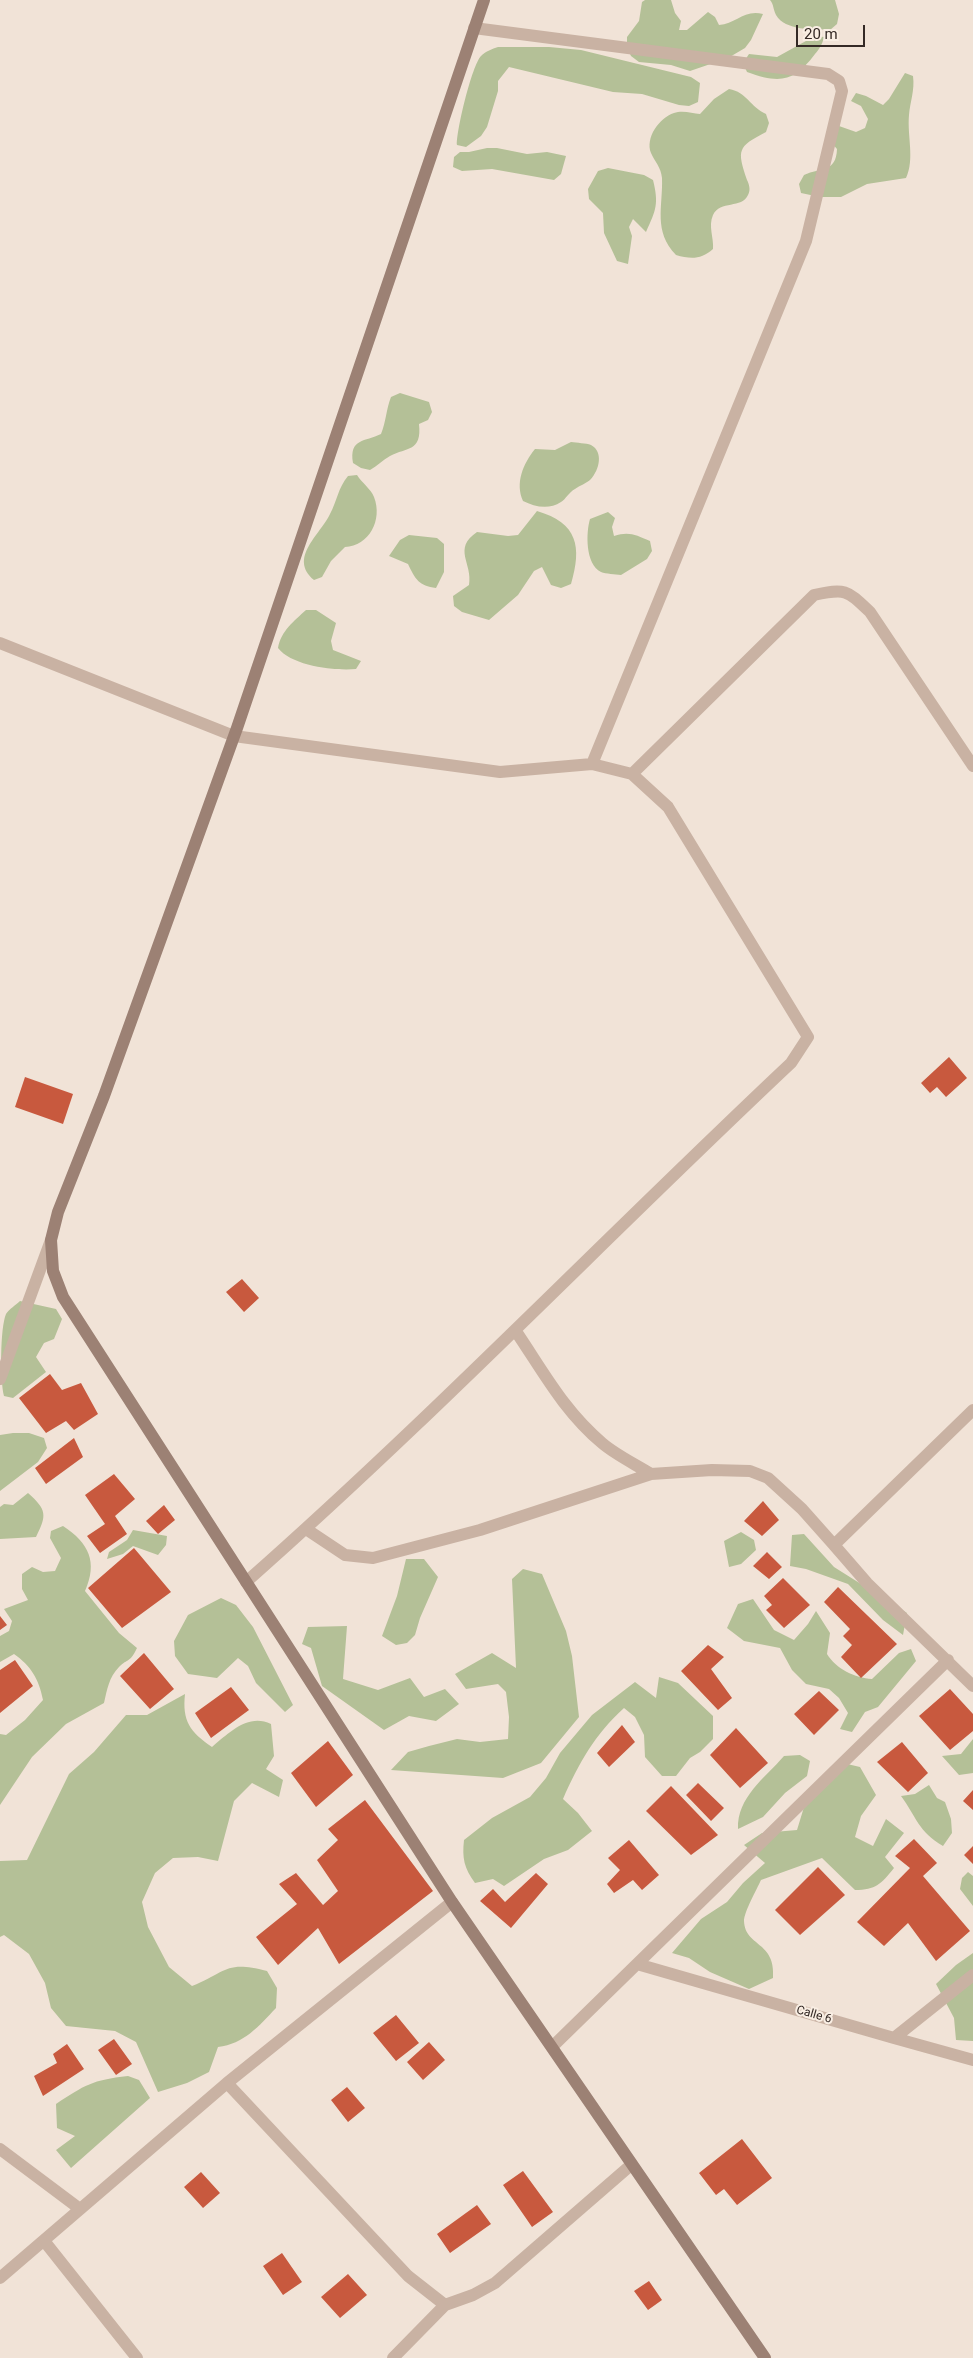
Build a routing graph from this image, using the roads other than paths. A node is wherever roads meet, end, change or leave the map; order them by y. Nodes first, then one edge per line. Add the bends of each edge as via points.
1 (484, 0) edge
2 (474, 28) junction
3 (0, 643) edge
4 (234, 736) junction
5 (592, 764) junction
6 (973, 766) edge
7 (632, 774) junction
8 (51, 1240) junction
9 (516, 1330) junction
10 (0, 1378) edge
11 (973, 1410) edge
12 (651, 1474) junction
13 (306, 1529) junction
14 (834, 1545) junction
15 (246, 1582) junction
16 (948, 1660) junction
17 (973, 1686) edge
18 (452, 1902) junction
19 (637, 1964) junction
20 (973, 1975) edge
21 (894, 2038) junction
22 (552, 2047) junction
23 (973, 2060) edge
24 (227, 2083) junction
25 (0, 2149) edge
26 (631, 2165) junction
27 (80, 2209) junction
28 (45, 2242) junction
29 (0, 2278) edge
30 (446, 2306) junction
31 (136, 2358) edge
32 (392, 2358) edge
33 (765, 2358) edge

1 - 2 street
2 - 4 street
2 - 5 street via 828,74 839,81 842,91 806,241
3 - 4 street
4 - 5 street via 500,772
4 - 8 street via 104,1096 58,1212
5 - 7 street
6 - 7 street via 870,612 850,594 837,590 814,595
7 - 9 street via 668,807 808,1037 791,1063
8 - 10 street
8 - 15 street via 53,1271 63,1297
9 - 12 street via 553,1391 578,1419 603,1444
9 - 13 street
11 - 14 street
12 - 13 street via 480,1530 373,1558 345,1555
12 - 14 street via 750,1471 768,1478
13 - 15 street
14 - 16 street via 867,1583
15 - 18 street
16 - 17 street
16 - 19 street
18 - 22 street
18 - 24 street
19 - 21 street, Calle 6
19 - 22 street
20 - 21 street
21 - 23 street, Calle 6
22 - 26 street
24 - 27 street
24 - 30 street via 408,2276
25 - 27 street
26 - 30 street via 495,2283
26 - 33 street
27 - 28 street
28 - 29 street
28 - 31 street
30 - 32 street

